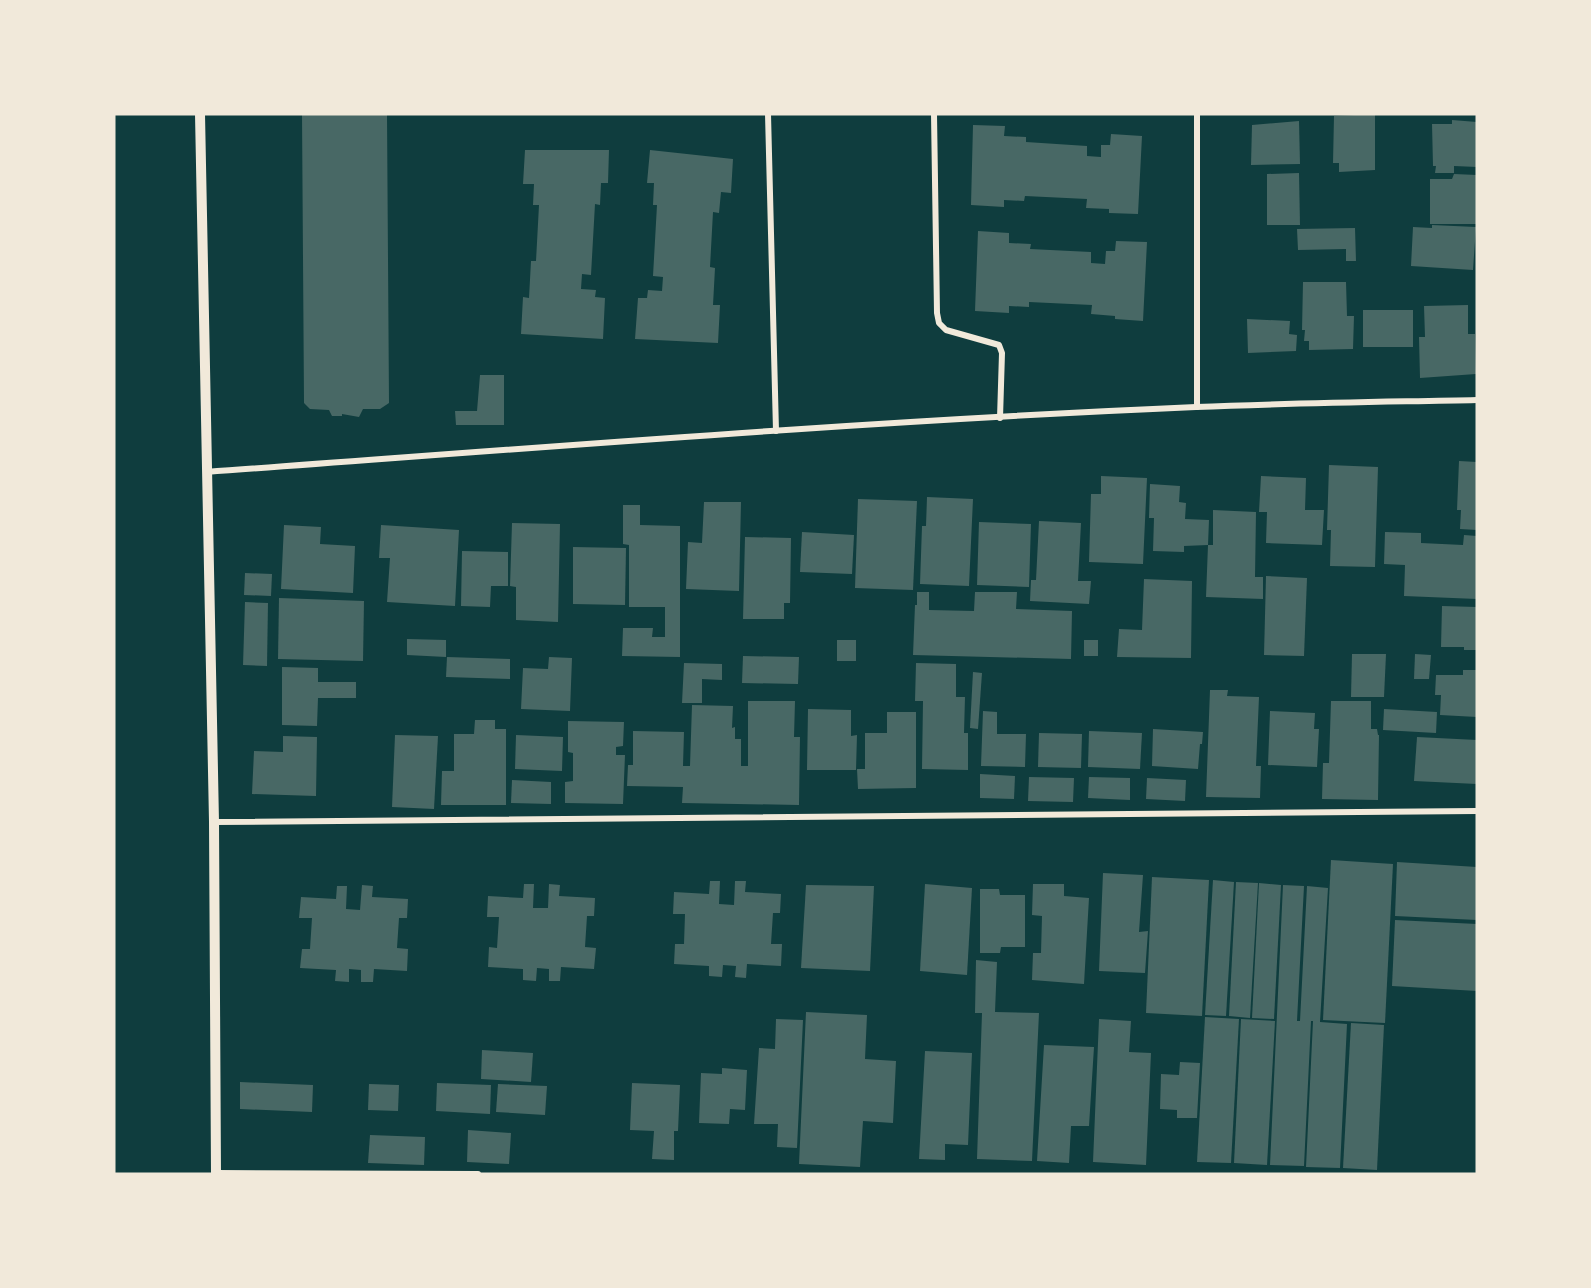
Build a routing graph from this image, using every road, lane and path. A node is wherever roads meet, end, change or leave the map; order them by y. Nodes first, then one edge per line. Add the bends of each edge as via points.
1 (201, 114) edge
2 (768, 114) edge
3 (934, 114) edge
4 (1197, 114) edge
5 (1477, 400) edge
6 (1197, 407) junction
7 (1000, 418) junction
8 (776, 431) junction
9 (206, 472) junction
10 (1477, 812) edge
11 (214, 822) junction
12 (216, 1174) edge
13 (478, 1174) edge

1 - 9 street
2 - 8 street
3 - 7 street via 939,323 946,330 999,345
4 - 6 street
5 - 6 street
6 - 7 street
7 - 8 street
8 - 9 street
9 - 11 street
10 - 11 street
11 - 12 street
12 - 13 street

